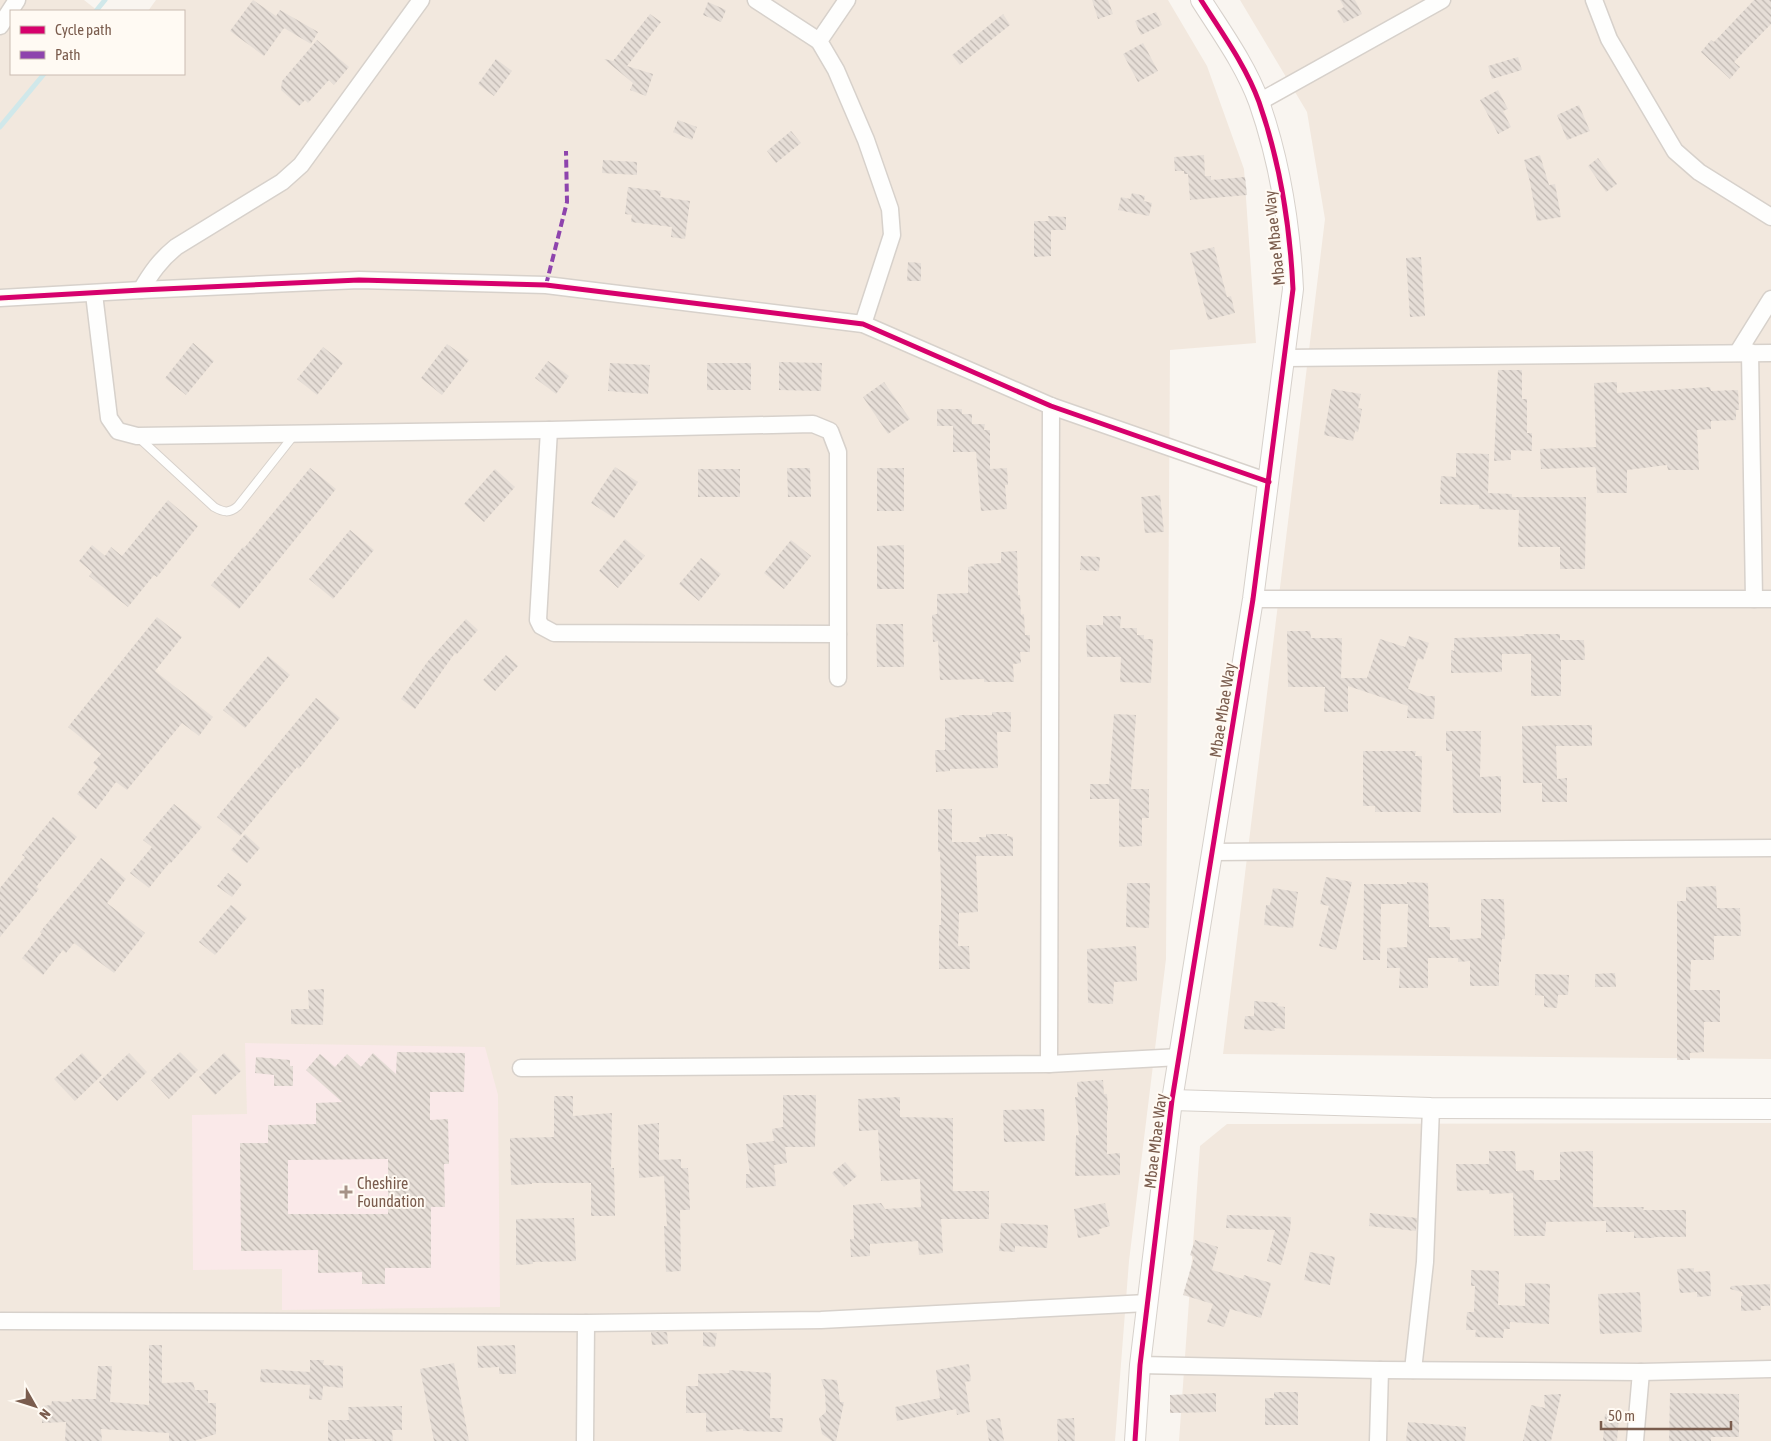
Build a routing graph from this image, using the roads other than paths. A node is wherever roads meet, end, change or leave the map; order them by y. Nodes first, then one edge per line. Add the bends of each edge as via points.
1 (421, 0) edge
2 (756, 0) edge
3 (847, 0) edge
4 (1201, 0) edge
5 (1442, 0) edge
6 (1594, 0) edge
7 (10, 11) edge
8 (0, 26) edge
9 (819, 41) junction
10 (1259, 102) junction
11 (1771, 217) edge
12 (141, 290) junction
13 (94, 294) junction
14 (0, 298) edge
15 (1771, 299) edge
16 (863, 324) junction
17 (1744, 352) junction
18 (1771, 353) edge
19 (1285, 358) junction
20 (1052, 406) junction
21 (549, 430) junction
22 (295, 434) junction
23 (137, 436) junction
24 (1269, 482) junction
25 (1253, 599) junction
26 (1754, 599) junction
27 (1771, 599) edge
28 (838, 634) junction
29 (838, 678) dead end
30 (1771, 848) edge
31 (1212, 852) junction
32 (1180, 1057) junction
33 (1049, 1064) junction
34 (521, 1068) dead end
35 (1172, 1100) junction
36 (1431, 1108) junction
37 (1771, 1109) edge
38 (1148, 1303) junction
39 (0, 1321) edge
40 (586, 1323) junction
41 (1140, 1365) junction
42 (1771, 1369) edge
43 (1380, 1370) junction
44 (1413, 1370) junction
45 (1641, 1372) junction
46 (585, 1441) edge
47 (1135, 1441) edge
48 (1378, 1441) edge
49 (1635, 1441) edge

1 - 12 street via 302,165 282,182 163,258
2 - 9 street
3 - 9 street
4 - 10 street, Mbae Mbae Way via 1243,68
5 - 10 street
6 - 11 street via 1608,39 1675,152 1699,172
7 - 8 street
9 - 16 street via 840,78 890,209 892,235
10 - 19 street, Mbae Mbae Way via 1283,190 1291,258 1293,289
12 - 13 street
12 - 16 street via 359,280 546,285
13 - 14 street
13 - 23 street via 109,418 118,431
15 - 17 street
16 - 20 street
17 - 18 street
17 - 19 street
17 - 26 street
19 - 24 street, Mbae Mbae Way
20 - 24 street
20 - 33 street
21 - 22 street
21 - 28 street via 813,424 830,431 838,452
21 - 28 street via 538,620 541,626 554,633
22 - 23 street
22 - 23 lane via 238,506 224,513
24 - 25 street, Mbae Mbae Way
25 - 26 street
25 - 31 street, Mbae Mbae Way
26 - 27 street
28 - 29 street
30 - 31 street
31 - 32 street, Mbae Mbae Way
32 - 33 street
32 - 35 street, Mbae Mbae Way
33 - 34 street
35 - 36 street
35 - 38 street, Mbae Mbae Way
36 - 37 street
36 - 44 street via 1425,1262
38 - 40 street via 822,1320
38 - 41 street, Mbae Mbae Way
39 - 40 street
40 - 46 street
41 - 43 street
41 - 47 street, Mbae Mbae Way
42 - 45 street
43 - 44 street
43 - 48 street
44 - 45 street
45 - 49 street

